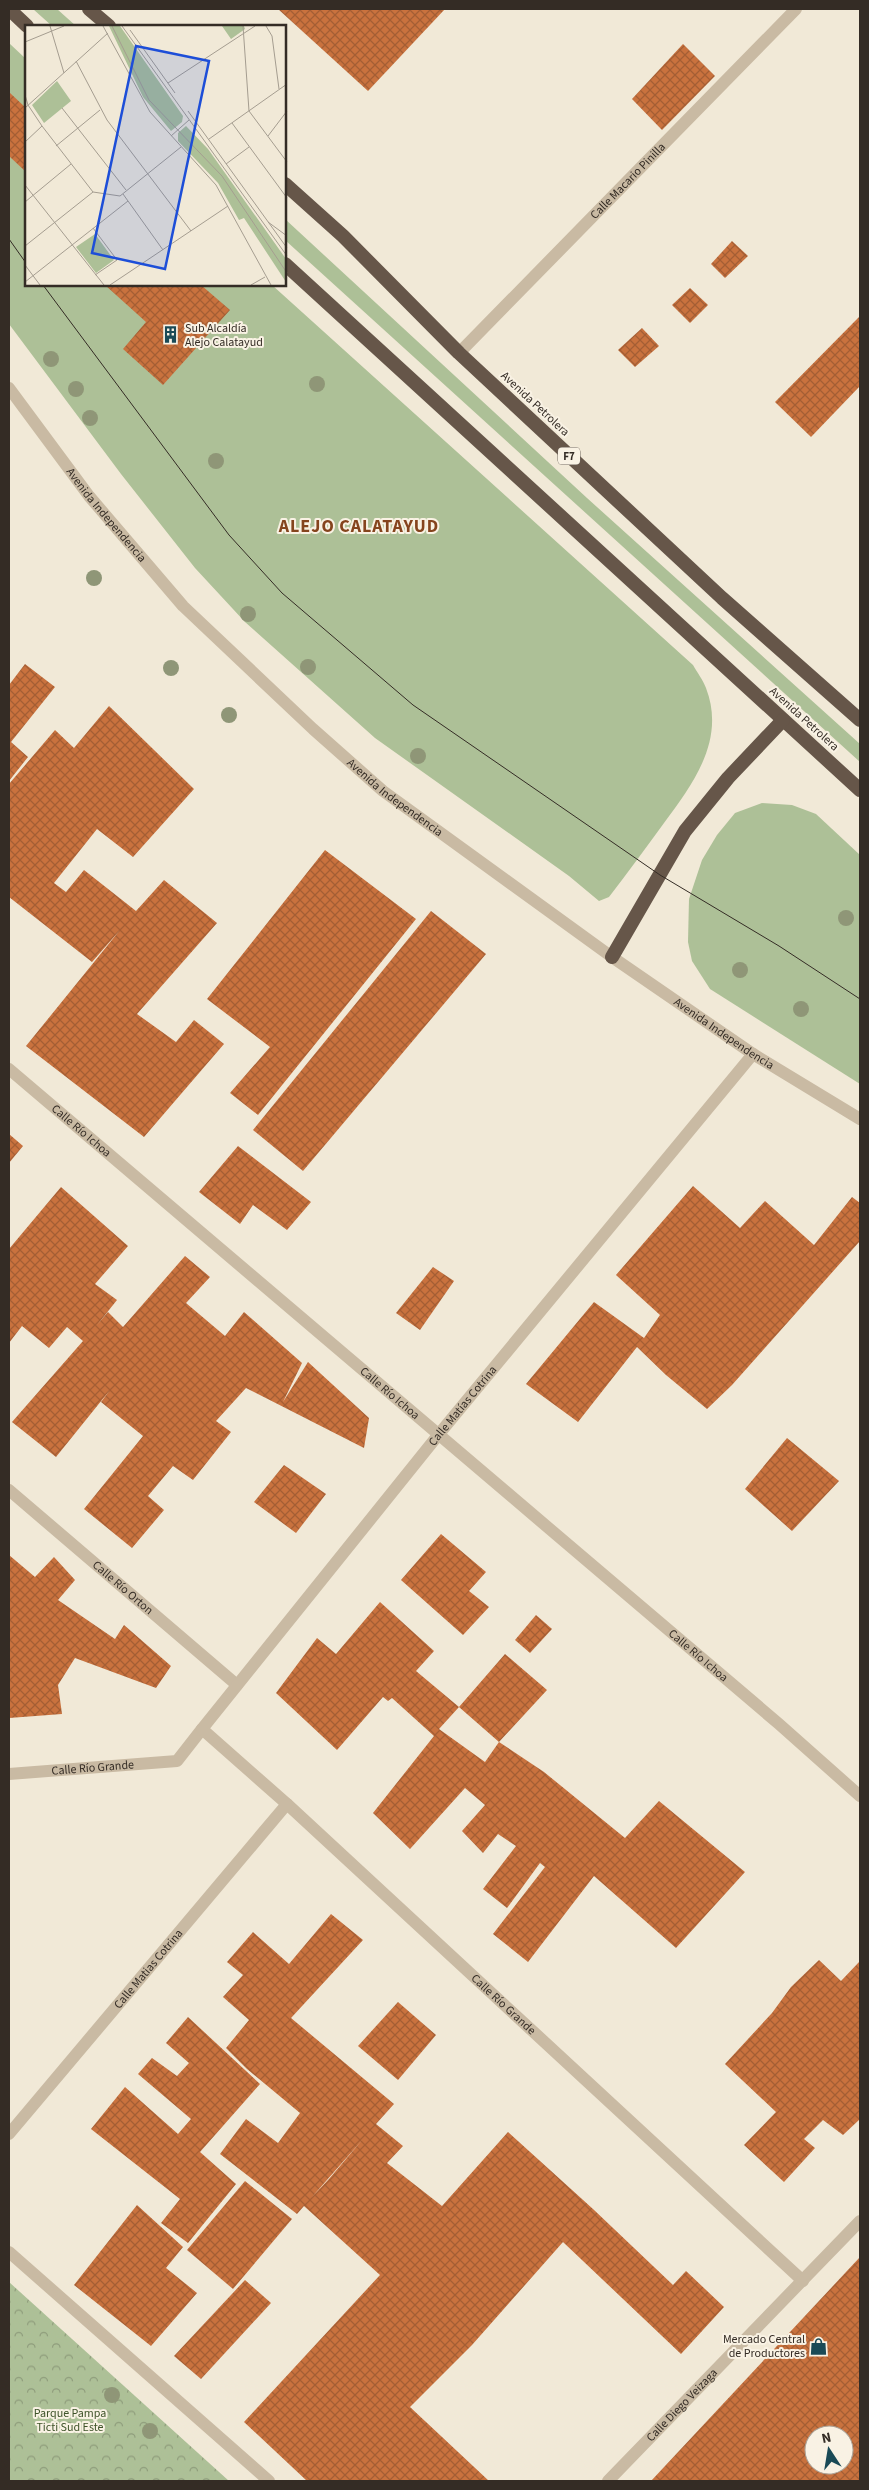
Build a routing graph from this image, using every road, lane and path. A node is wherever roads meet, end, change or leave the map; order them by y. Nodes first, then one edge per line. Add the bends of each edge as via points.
1 (89, 9) edge
2 (796, 9) edge
3 (9, 10) edge
4 (26, 25) edge
5 (108, 25) edge
6 (286, 185) edge
7 (286, 265) edge
8 (458, 353) junction
9 (9, 388) edge
10 (783, 720) junction
11 (860, 720) edge
12 (860, 790) edge
13 (612, 956) junction
14 (753, 1054) junction
15 (9, 1069) edge
16 (860, 1119) edge
17 (439, 1434) junction
18 (9, 1490) edge
19 (238, 1685) junction
20 (202, 1729) junction
21 (177, 1761) joint
22 (9, 1774) edge
23 (860, 1796) edge
24 (287, 1804) junction
25 (9, 2134) edge
26 (860, 2221) edge
27 (9, 2252) edge
28 (803, 2280) junction
29 (269, 2481) edge
30 (608, 2481) edge

1 - 5 highway
2 - 8 street, Calle Macario Pinilla
3 - 4 highway
6 - 8 highway, Avenida Petrolera / F7 via 343,236
7 - 10 highway, Avenida Petrolera
8 - 11 highway, Avenida Petrolera / F7 via 722,598
9 - 13 street, Avenida Independencia via 89,496 183,606 313,730 383,792
10 - 12 highway, Avenida Petrolera
10 - 13 highway via 728,778 685,831
13 - 14 street, Avenida Independencia
14 - 16 street, Avenida Independencia
14 - 17 street, Calle Matías Cotrina
15 - 17 street, Calle Río Ichoa
17 - 19 street, Calle Matías Cotrina
17 - 23 street, Calle Río Ichoa
18 - 19 street, Calle Río Orton
19 - 20 street, Calle Matías Cotrina
20 - 21 street, Calle Matías Cotrina
20 - 24 street, Calle Río Grande
21 - 22 street, Calle Río Grande
24 - 25 street, Calle Matias Cotrina
24 - 28 street, Calle Río Grande
26 - 28 street, Calle Diego Veizaga
27 - 29 street
28 - 30 street, Calle Diego Veizaga

